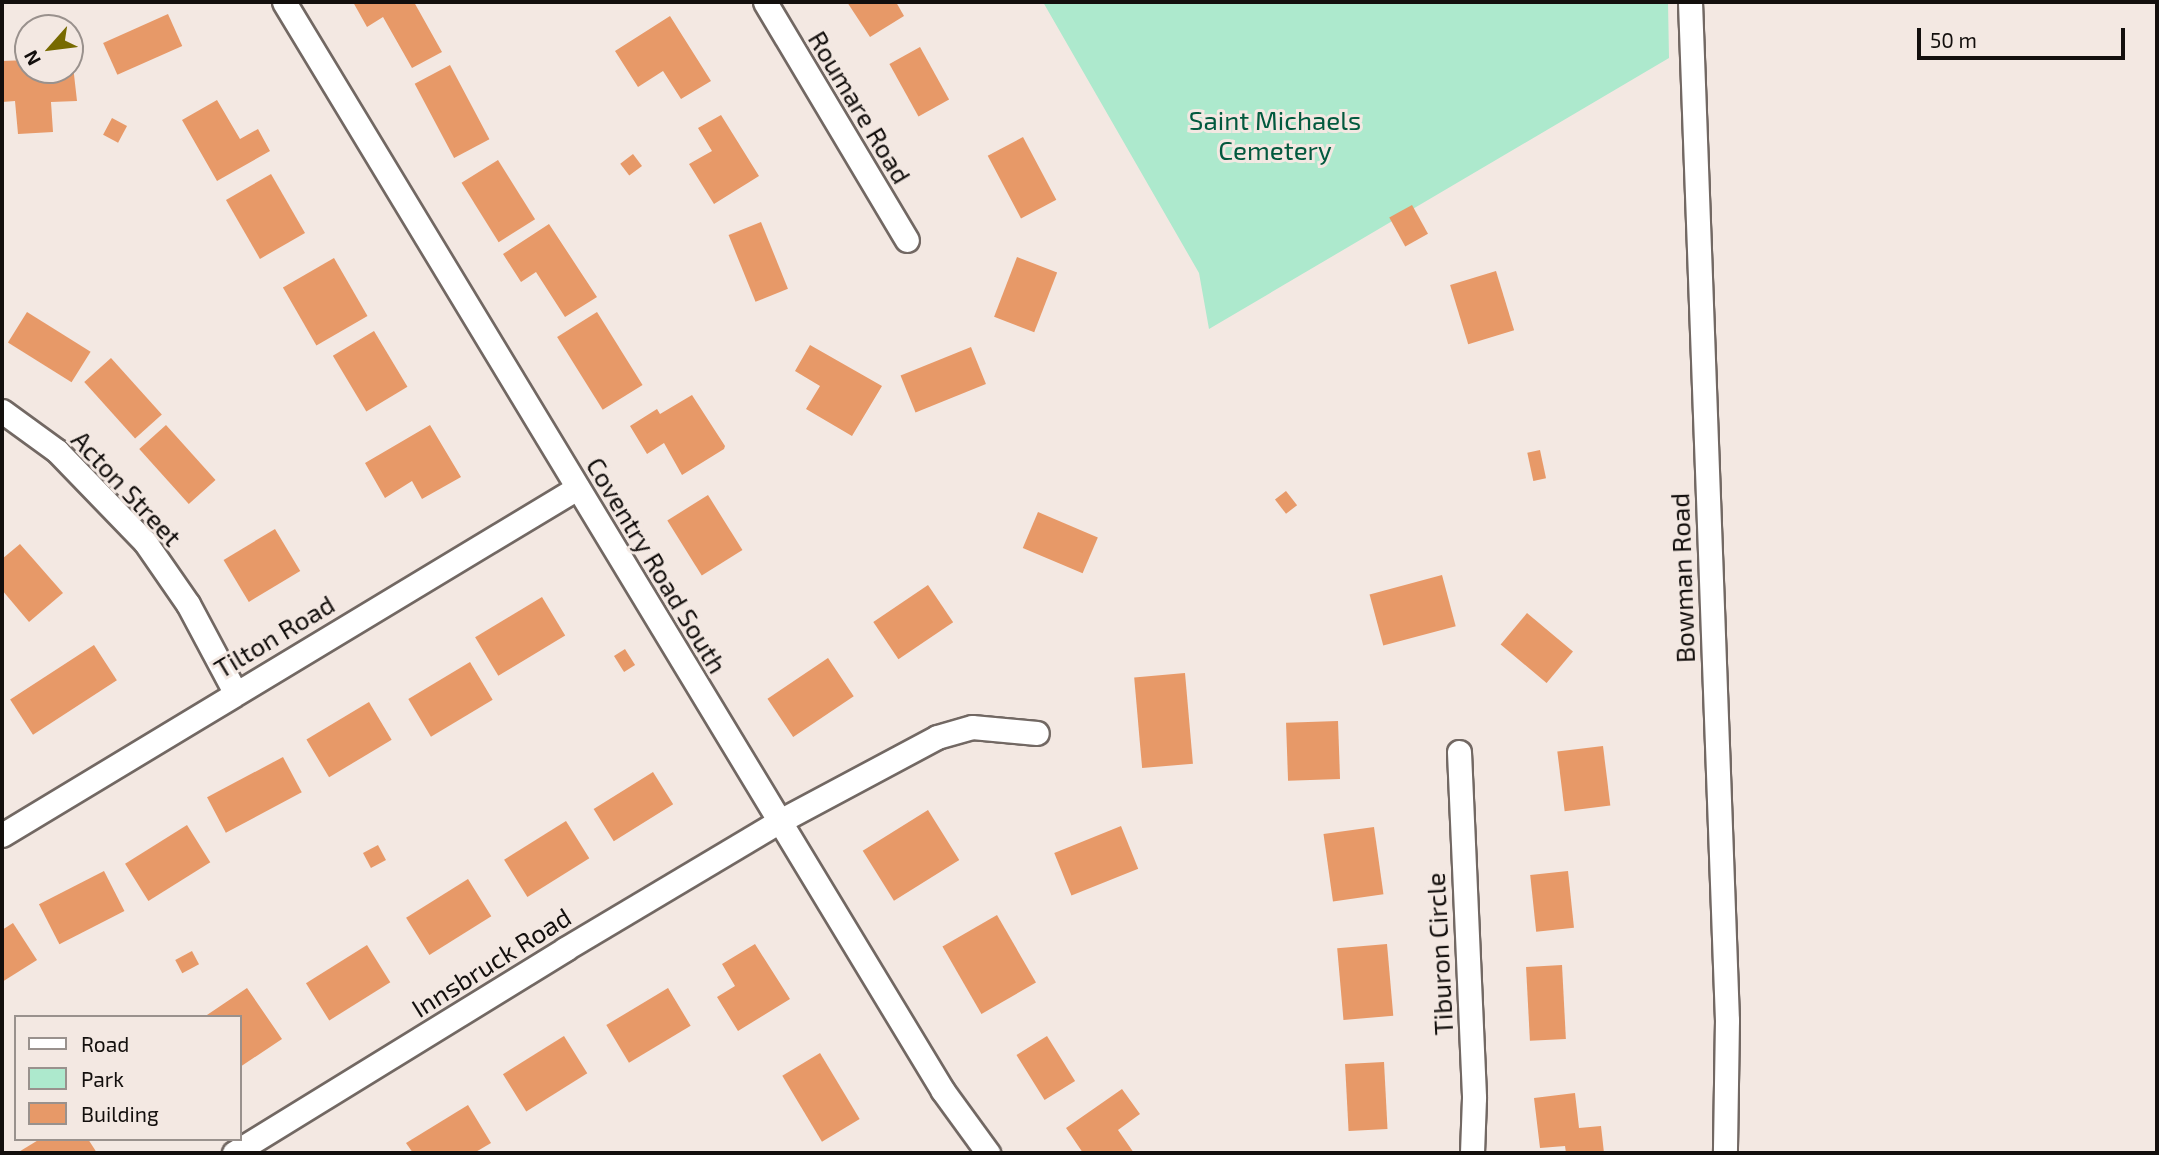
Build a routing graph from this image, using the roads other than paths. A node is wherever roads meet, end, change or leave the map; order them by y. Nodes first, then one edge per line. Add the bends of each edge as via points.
1 (284, 2) edge
2 (765, 2) edge
3 (1689, 2) edge
4 (907, 240) dead end
5 (2, 411) edge
6 (577, 488) junction
7 (235, 692) junction
8 (1037, 733) dead end
9 (1459, 752) dead end
10 (780, 821) junction
11 (2, 835) edge
12 (234, 1153) edge
13 (988, 1153) edge
14 (1472, 1153) edge
15 (1725, 1153) edge

1 - 6 street, Coventry Road South
2 - 4 street, Roumare Road
3 - 15 street, Bowman Road via 1727,1020
5 - 7 street, Acton Street via 57,451 145,542 188,604
6 - 7 street, Tilton Road
6 - 10 street, Coventry Road South
7 - 11 street, Tilton Road
8 - 10 street, Innsbruck Road via 972,727 937,737
9 - 14 street, Tiburon Circle via 1474,1098
10 - 12 street, Innsbruck Road
10 - 13 street, Coventry Road South via 943,1091

